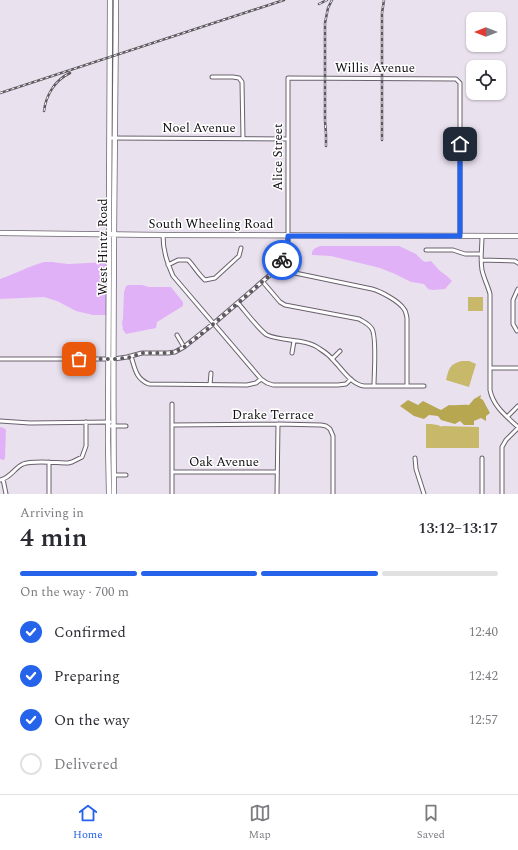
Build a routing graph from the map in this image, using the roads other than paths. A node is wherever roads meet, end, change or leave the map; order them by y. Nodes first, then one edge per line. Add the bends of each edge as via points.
1 (110, 0) edge
2 (116, 0) edge
3 (212, 77) dead end
4 (288, 78) joint
5 (113, 138) junction
6 (243, 139) junction
7 (288, 139) junction
8 (0, 233) edge
9 (112, 234) junction
10 (164, 235) junction
11 (288, 236) junction
12 (460, 236) junction
13 (482, 236) junction
14 (518, 236) edge
15 (241, 248) dead end
16 (426, 250) dead end
17 (481, 254) junction
18 (481, 260) junction
19 (518, 263) edge
20 (279, 264) junction
21 (168, 265) junction
22 (263, 282) junction
23 (518, 289) edge
24 (238, 303) junction
25 (214, 324) junction
26 (517, 331) dead end
27 (177, 335) dead end
28 (294, 341) junction
29 (184, 347) junction
30 (340, 351) dead end
31 (292, 353) dead end
32 (131, 356) junction
33 (0, 359) edge
34 (111, 359) junction
35 (332, 359) junction
36 (490, 368) junction
37 (518, 368) edge
38 (211, 373) dead end
39 (261, 379) junction
40 (351, 379) junction
41 (210, 385) junction
42 (374, 386) junction
43 (407, 386) junction
44 (424, 386) dead end
45 (172, 404) dead end
46 (518, 406) edge
47 (507, 417) junction
48 (0, 421) edge
49 (86, 422) junction
50 (111, 424) junction
51 (278, 424) junction
52 (172, 425) junction
53 (126, 426) dead end
54 (518, 427) edge
55 (415, 458) dead end
56 (482, 458) dead end
57 (49, 462) junction
58 (172, 472) junction
59 (277, 472) junction
60 (114, 475) junction
61 (126, 475) dead end
62 (1, 480) edge
63 (6, 494) edge
64 (49, 494) edge
65 (109, 494) edge
66 (114, 494) edge
67 (172, 494) edge
68 (277, 494) edge
69 (333, 494) edge
70 (424, 494) edge
71 (482, 494) edge
72 (502, 494) edge

1 - 5 main road, West Hintz Road
2 - 5 main road, West Hintz Road
3 - 6 street via 239,78 242,82
4 - 7 street, Alice Street
4 - 12 street, Willis Avenue via 456,79 460,83
5 - 6 street, Noel Avenue
5 - 9 main road, West Hintz Road
6 - 7 street, Noel Avenue
7 - 11 street, Alice Street
8 - 9 main road, South Wheeling Road
9 - 10 main road, South Wheeling Road
9 - 34 main road, West Hintz Road
10 - 11 main road, South Wheeling Road
10 - 21 street via 163,244
11 - 12 main road, South Wheeling Road
11 - 20 street, Alice Street via 288,246
12 - 13 main road, South Wheeling Road
13 - 14 main road, South Wheeling Road
13 - 17 street
15 - 21 street via 239,256 215,278 205,280 188,260 178,260
16 - 17 street
17 - 18 street
18 - 19 street
18 - 36 street via 490,294
20 - 22 street, Alice Street
20 - 43 street via 295,273 372,288 402,306 407,318
21 - 25 street via 173,276
22 - 24 street, Alice Street
22 - 42 street via 285,305 359,319 369,325 375,340
23 - 26 street via 513,300 512,324
24 - 25 street, Alice Street
24 - 28 street via 266,334
25 - 29 street, Alice Street
25 - 39 street
27 - 29 street
28 - 31 street
28 - 35 street via 314,344
29 - 32 street, Alice Street via 175,352
30 - 35 street
32 - 34 street, Alice Street
32 - 41 street via 138,376 149,384
33 - 34 street, Alice Street
34 - 50 main road, West Hintz Road
35 - 40 street
36 - 37 street
36 - 47 street via 491,396
38 - 41 street
39 - 40 street via 273,386 338,385 346,384
39 - 41 street via 247,385
40 - 42 street via 361,385
42 - 43 street
43 - 44 street
45 - 52 street
46 - 47 street
47 - 54 street
48 - 49 street
49 - 50 street
49 - 57 street via 86,446 82,457 72,462
50 - 53 street
50 - 60 main road, West Hintz Road
50 - 65 main road, West Hintz Road
51 - 52 street, Drake Terrace
51 - 59 street
51 - 69 street, Drake Terrace via 323,425 330,429 333,436
52 - 58 street
54 - 72 street via 502,447
55 - 70 street
56 - 71 street
57 - 62 street via 25,464
57 - 64 street
58 - 59 street, Oak Avenue
58 - 67 street
59 - 68 street
60 - 61 street
60 - 66 main road, West Hintz Road
62 - 63 street

